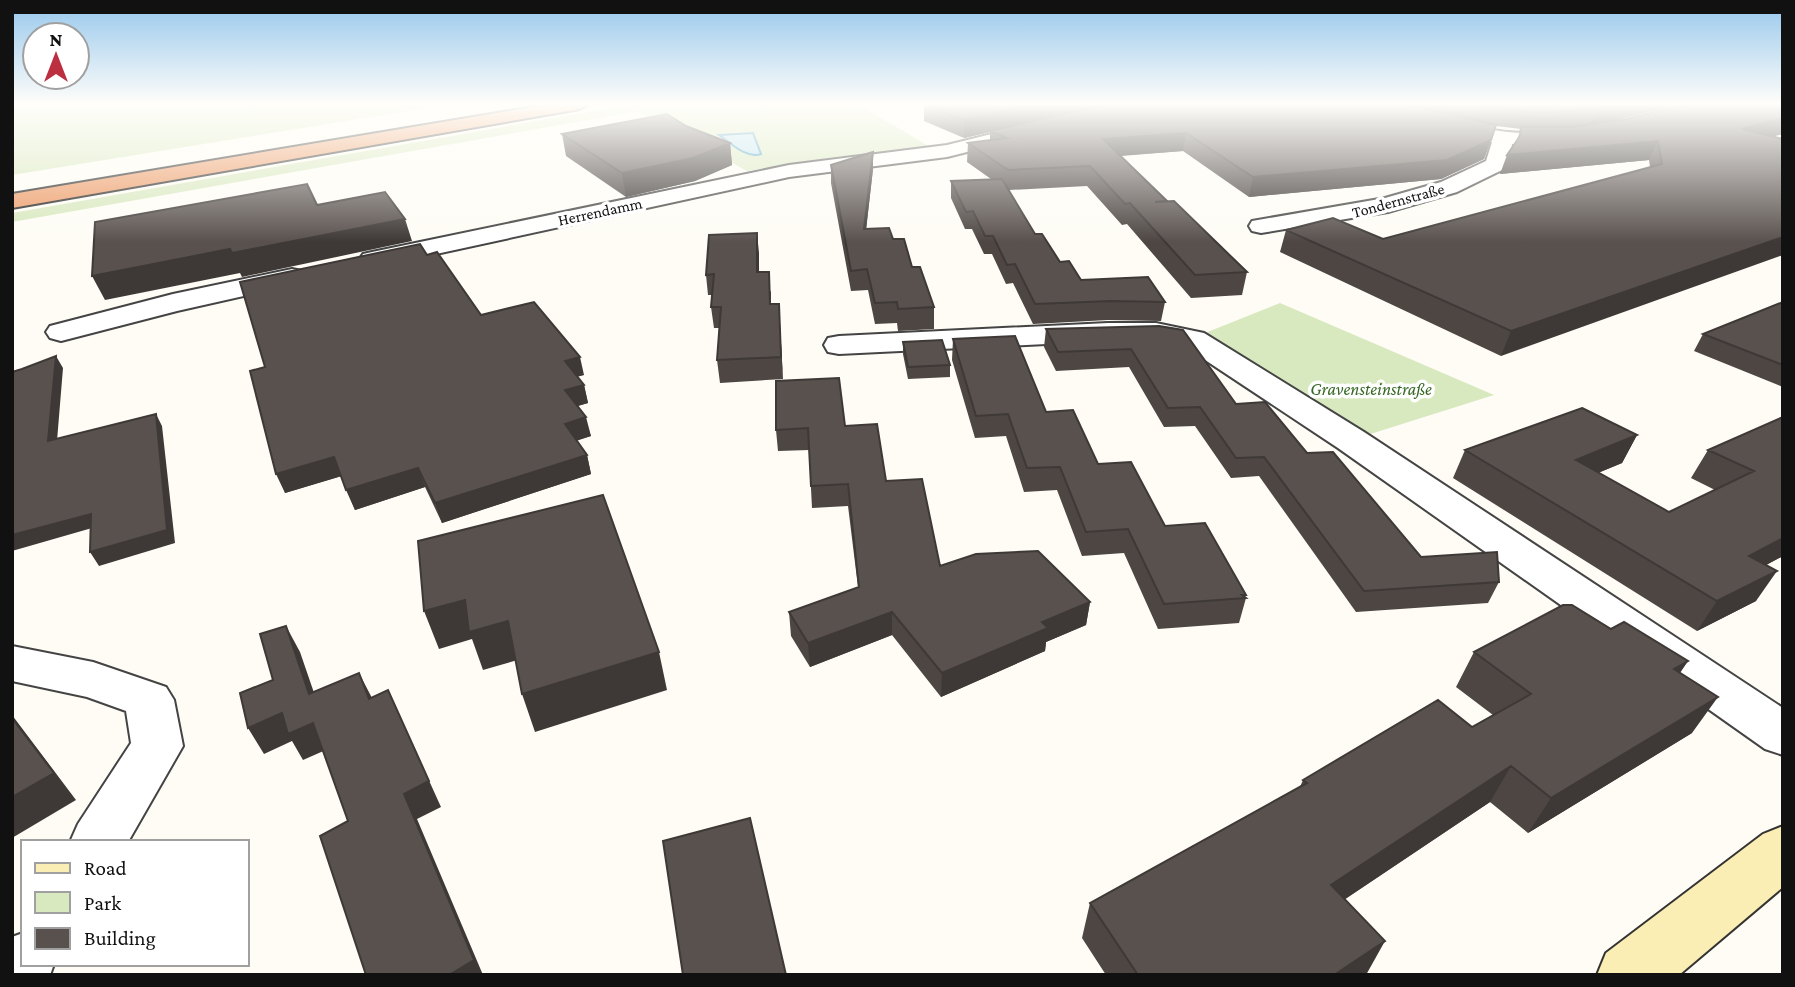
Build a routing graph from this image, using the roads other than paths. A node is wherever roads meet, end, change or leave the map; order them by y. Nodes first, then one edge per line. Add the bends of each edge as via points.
1 (217, 150) edge
2 (310, 150) edge
3 (951, 150) edge
4 (1501, 150) edge
5 (12, 184) edge
6 (12, 201) edge
7 (1261, 226) dead end
8 (353, 264) edge
9 (312, 273) edge
10 (61, 332) dead end
11 (839, 345) dead end
12 (12, 663) edge
13 (1783, 735) edge
14 (99, 840) edge
15 (1783, 852) edge
16 (1629, 975) edge

1 - 5 highway
2 - 6 highway
3 - 8 street, Herrendamm via 789,171
4 - 7 street, Tondernstraße via 1494,165 1450,187 1388,205
9 - 10 street
11 - 13 street via 1108,332 1156,332 1194,339 1351,440
12 - 14 street via 93,680 149,700 157,746
15 - 16 main road

